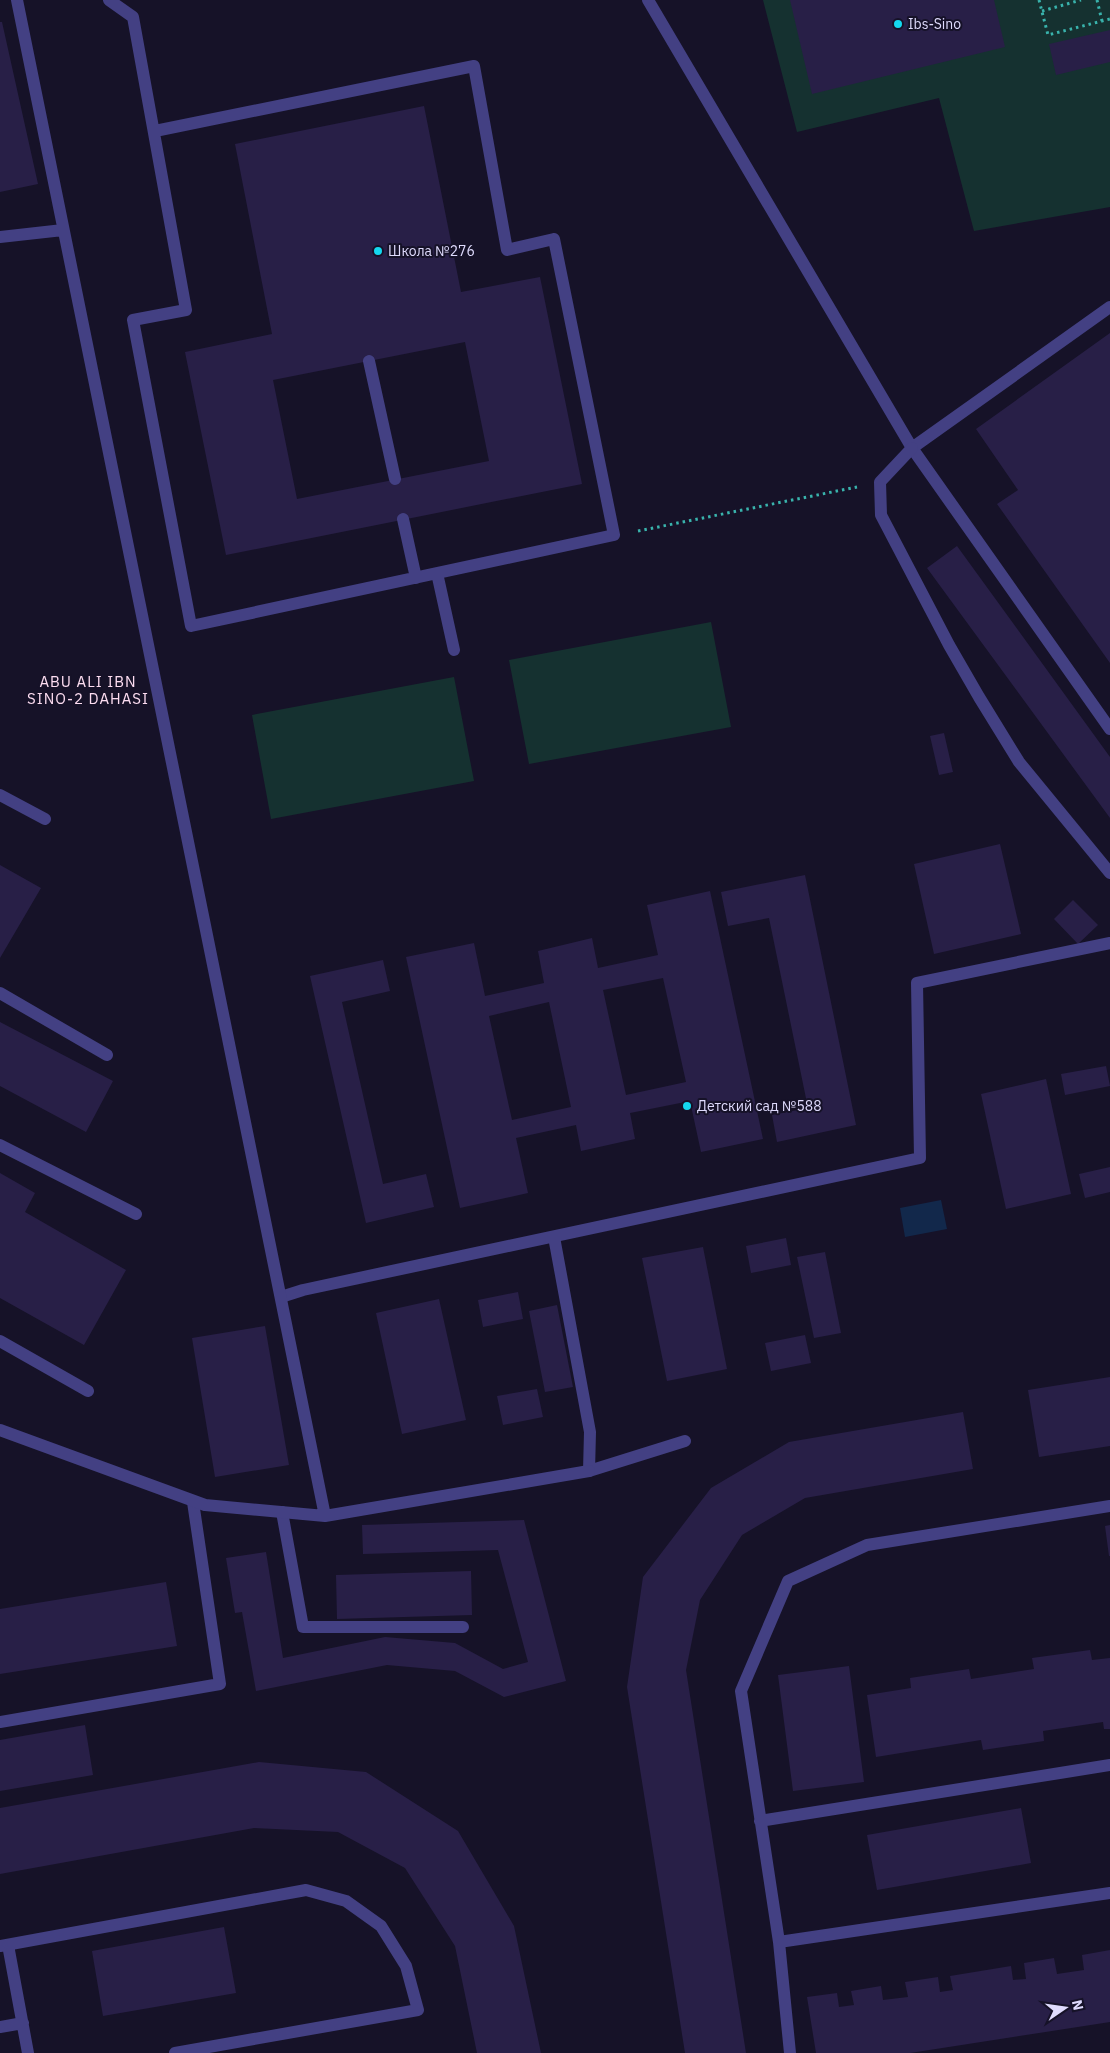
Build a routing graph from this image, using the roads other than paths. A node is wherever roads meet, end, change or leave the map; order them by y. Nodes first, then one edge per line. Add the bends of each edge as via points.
1 (17, 0) edge
2 (109, 0) edge
3 (648, 0) edge
4 (155, 130) junction
5 (64, 230) junction
6 (0, 237) edge
7 (1110, 307) edge
8 (369, 361) dead end
9 (912, 448) junction
10 (395, 479) dead end
11 (403, 519) dead end
12 (437, 573) junction
13 (416, 578) junction
14 (454, 650) dead end
15 (1110, 729) edge
16 (0, 796) edge
17 (45, 819) dead end
18 (1110, 873) edge
19 (1110, 942) edge
20 (0, 993) edge
21 (106, 1055) dead end
22 (0, 1146) edge
23 (136, 1214) dead end
24 (554, 1237) junction
25 (281, 1297) junction
26 (0, 1341) edge
27 (88, 1391) dead end
28 (0, 1430) edge
29 (684, 1441) dead end
30 (589, 1471) junction
31 (192, 1502) junction
32 (1110, 1506) edge
33 (282, 1512) junction
34 (326, 1516) junction
35 (462, 1628) dead end
36 (0, 1722) edge
37 (1110, 1765) edge
38 (760, 1821) junction
39 (1110, 1893) edge
40 (779, 1942) junction
41 (4, 1945) edge
42 (23, 2022) junction
43 (0, 2028) edge
44 (28, 2053) edge
45 (175, 2053) edge
46 (790, 2053) edge

1 - 5 street
2 - 4 street via 134,17
3 - 9 street
4 - 12 street via 474,66 507,250 554,239 614,536
4 - 13 street via 186,310 133,320 191,626
5 - 6 street
5 - 25 street
7 - 9 street
8 - 10 street
9 - 15 street
9 - 18 street via 880,482 881,515 949,645 1019,762
11 - 13 street
12 - 13 street
12 - 14 street
16 - 17 street
19 - 24 street via 917,984 920,1158
20 - 21 street
22 - 23 street
24 - 25 street
24 - 30 street via 590,1432
25 - 34 street
26 - 27 street
28 - 31 street
29 - 30 street
30 - 34 street
31 - 33 street
31 - 36 street via 220,1684
32 - 38 street via 867,1545 788,1581 741,1691
33 - 34 street
33 - 35 street via 303,1627
37 - 38 street
38 - 40 street
39 - 40 street
40 - 46 street
41 - 42 street
41 - 45 street via 306,1890 346,1901 381,1926 406,1966 418,2010
42 - 43 street
42 - 44 street

